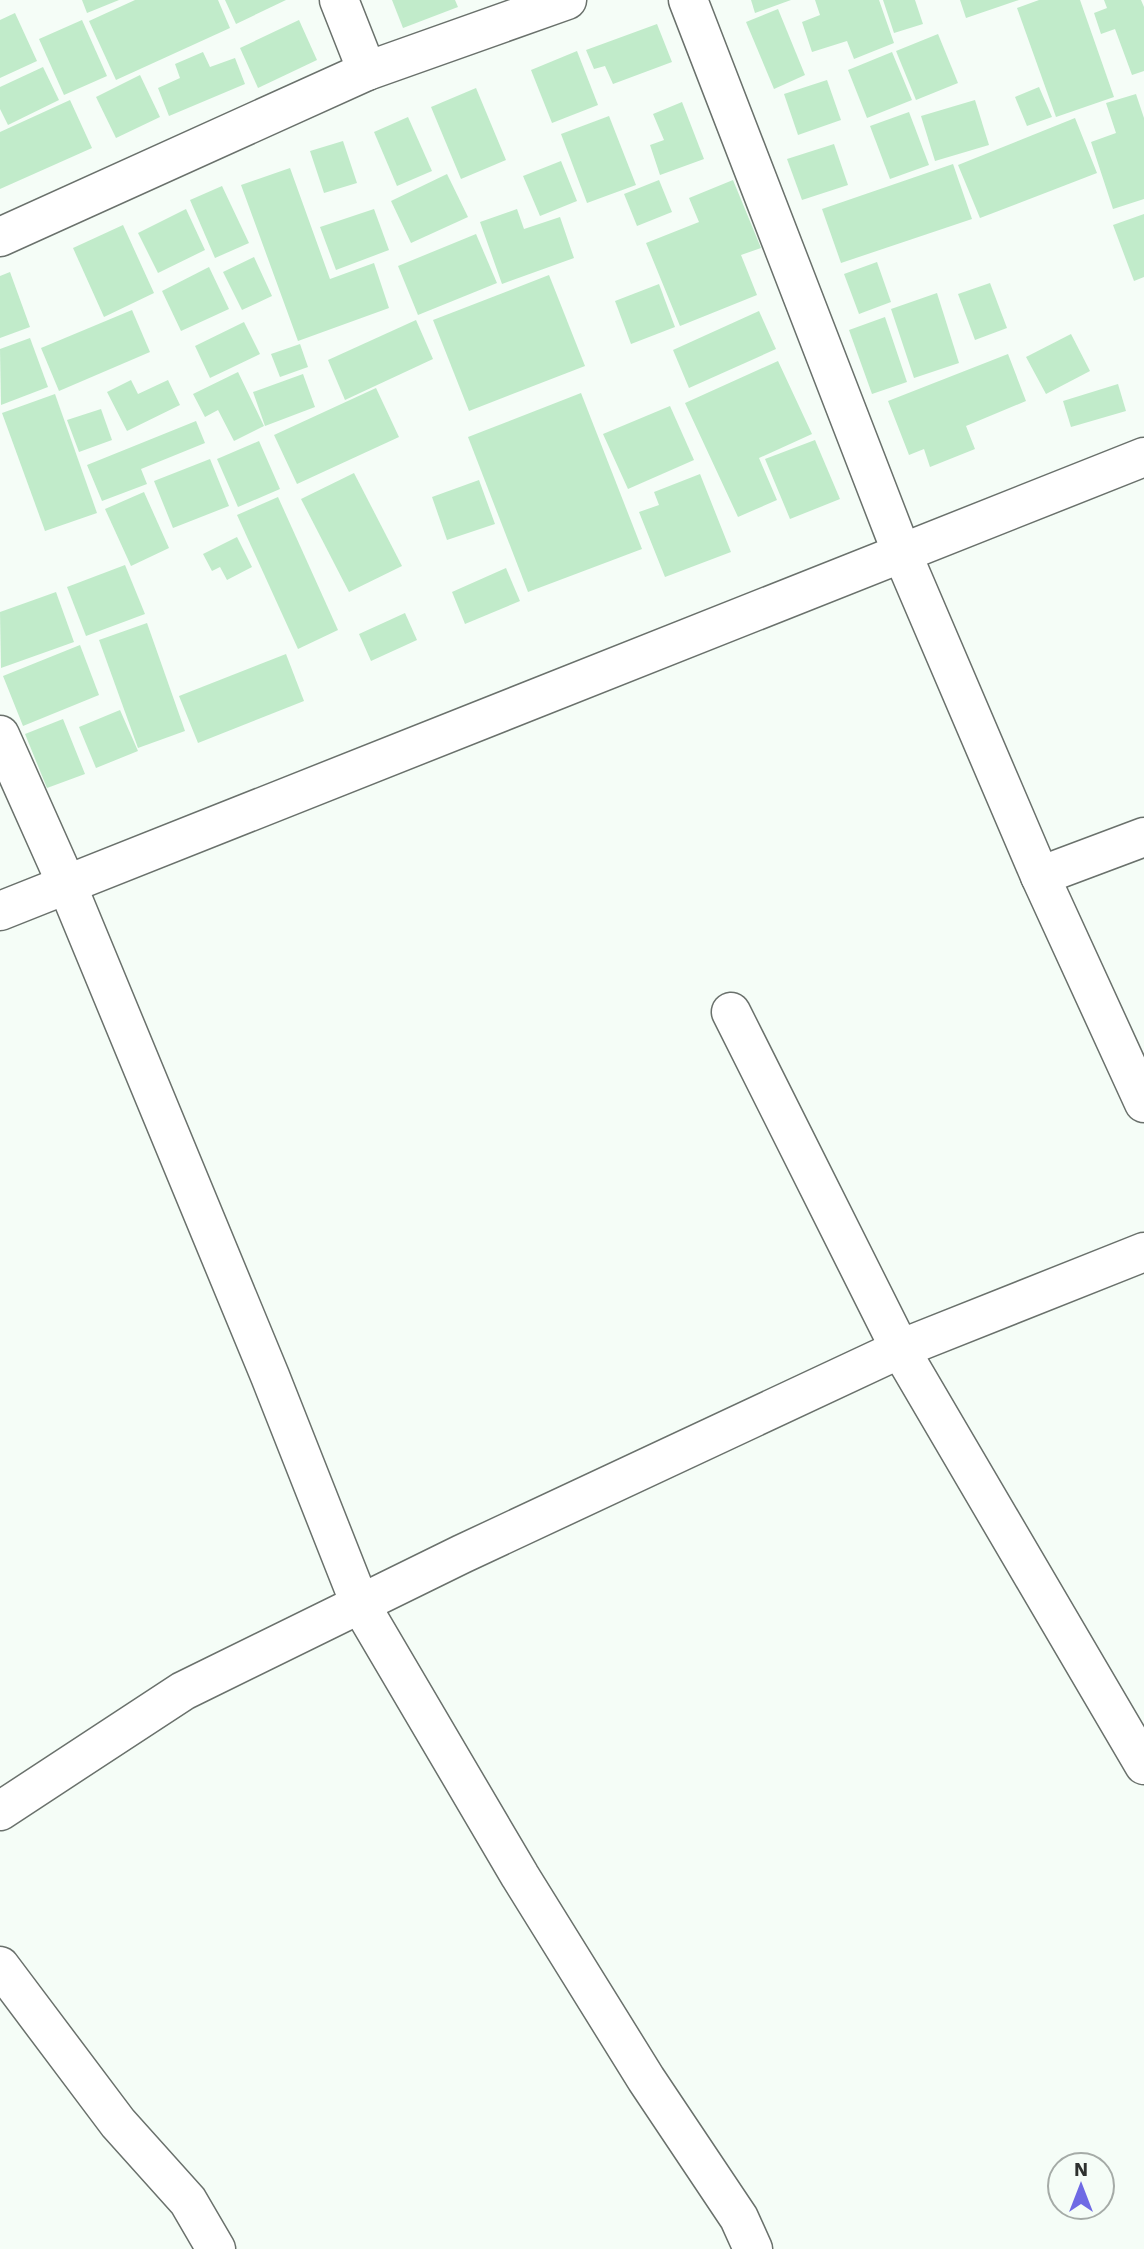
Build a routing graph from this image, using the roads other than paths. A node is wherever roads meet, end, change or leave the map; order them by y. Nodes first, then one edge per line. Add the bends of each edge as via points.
1 (339, 0) edge
2 (567, 0) edge
3 (688, 0) edge
4 (367, 71) junction
5 (0, 237) edge
6 (1144, 457) edge
7 (901, 551) junction
8 (0, 735) edge
9 (1144, 837) edge
10 (1040, 876) junction
11 (66, 884) junction
12 (0, 911) edge
13 (731, 1012) dead end
14 (1144, 1102) edge
15 (1144, 1252) edge
16 (900, 1349) junction
17 (360, 1604) junction
18 (1144, 1765) edge
19 (0, 1811) edge
20 (0, 1966) edge
21 (216, 2249) edge
22 (753, 2249) edge

1 - 4 street
2 - 4 street
3 - 7 street
4 - 5 street
6 - 7 street
7 - 10 street
7 - 11 street
8 - 11 street
9 - 10 street
10 - 14 street
11 - 12 street
11 - 17 street
13 - 16 street
15 - 16 street
16 - 17 street
16 - 18 street
17 - 19 street via 183,1691
17 - 22 street via 520,1876 738,2218
20 - 21 street via 118,2123 188,2201

